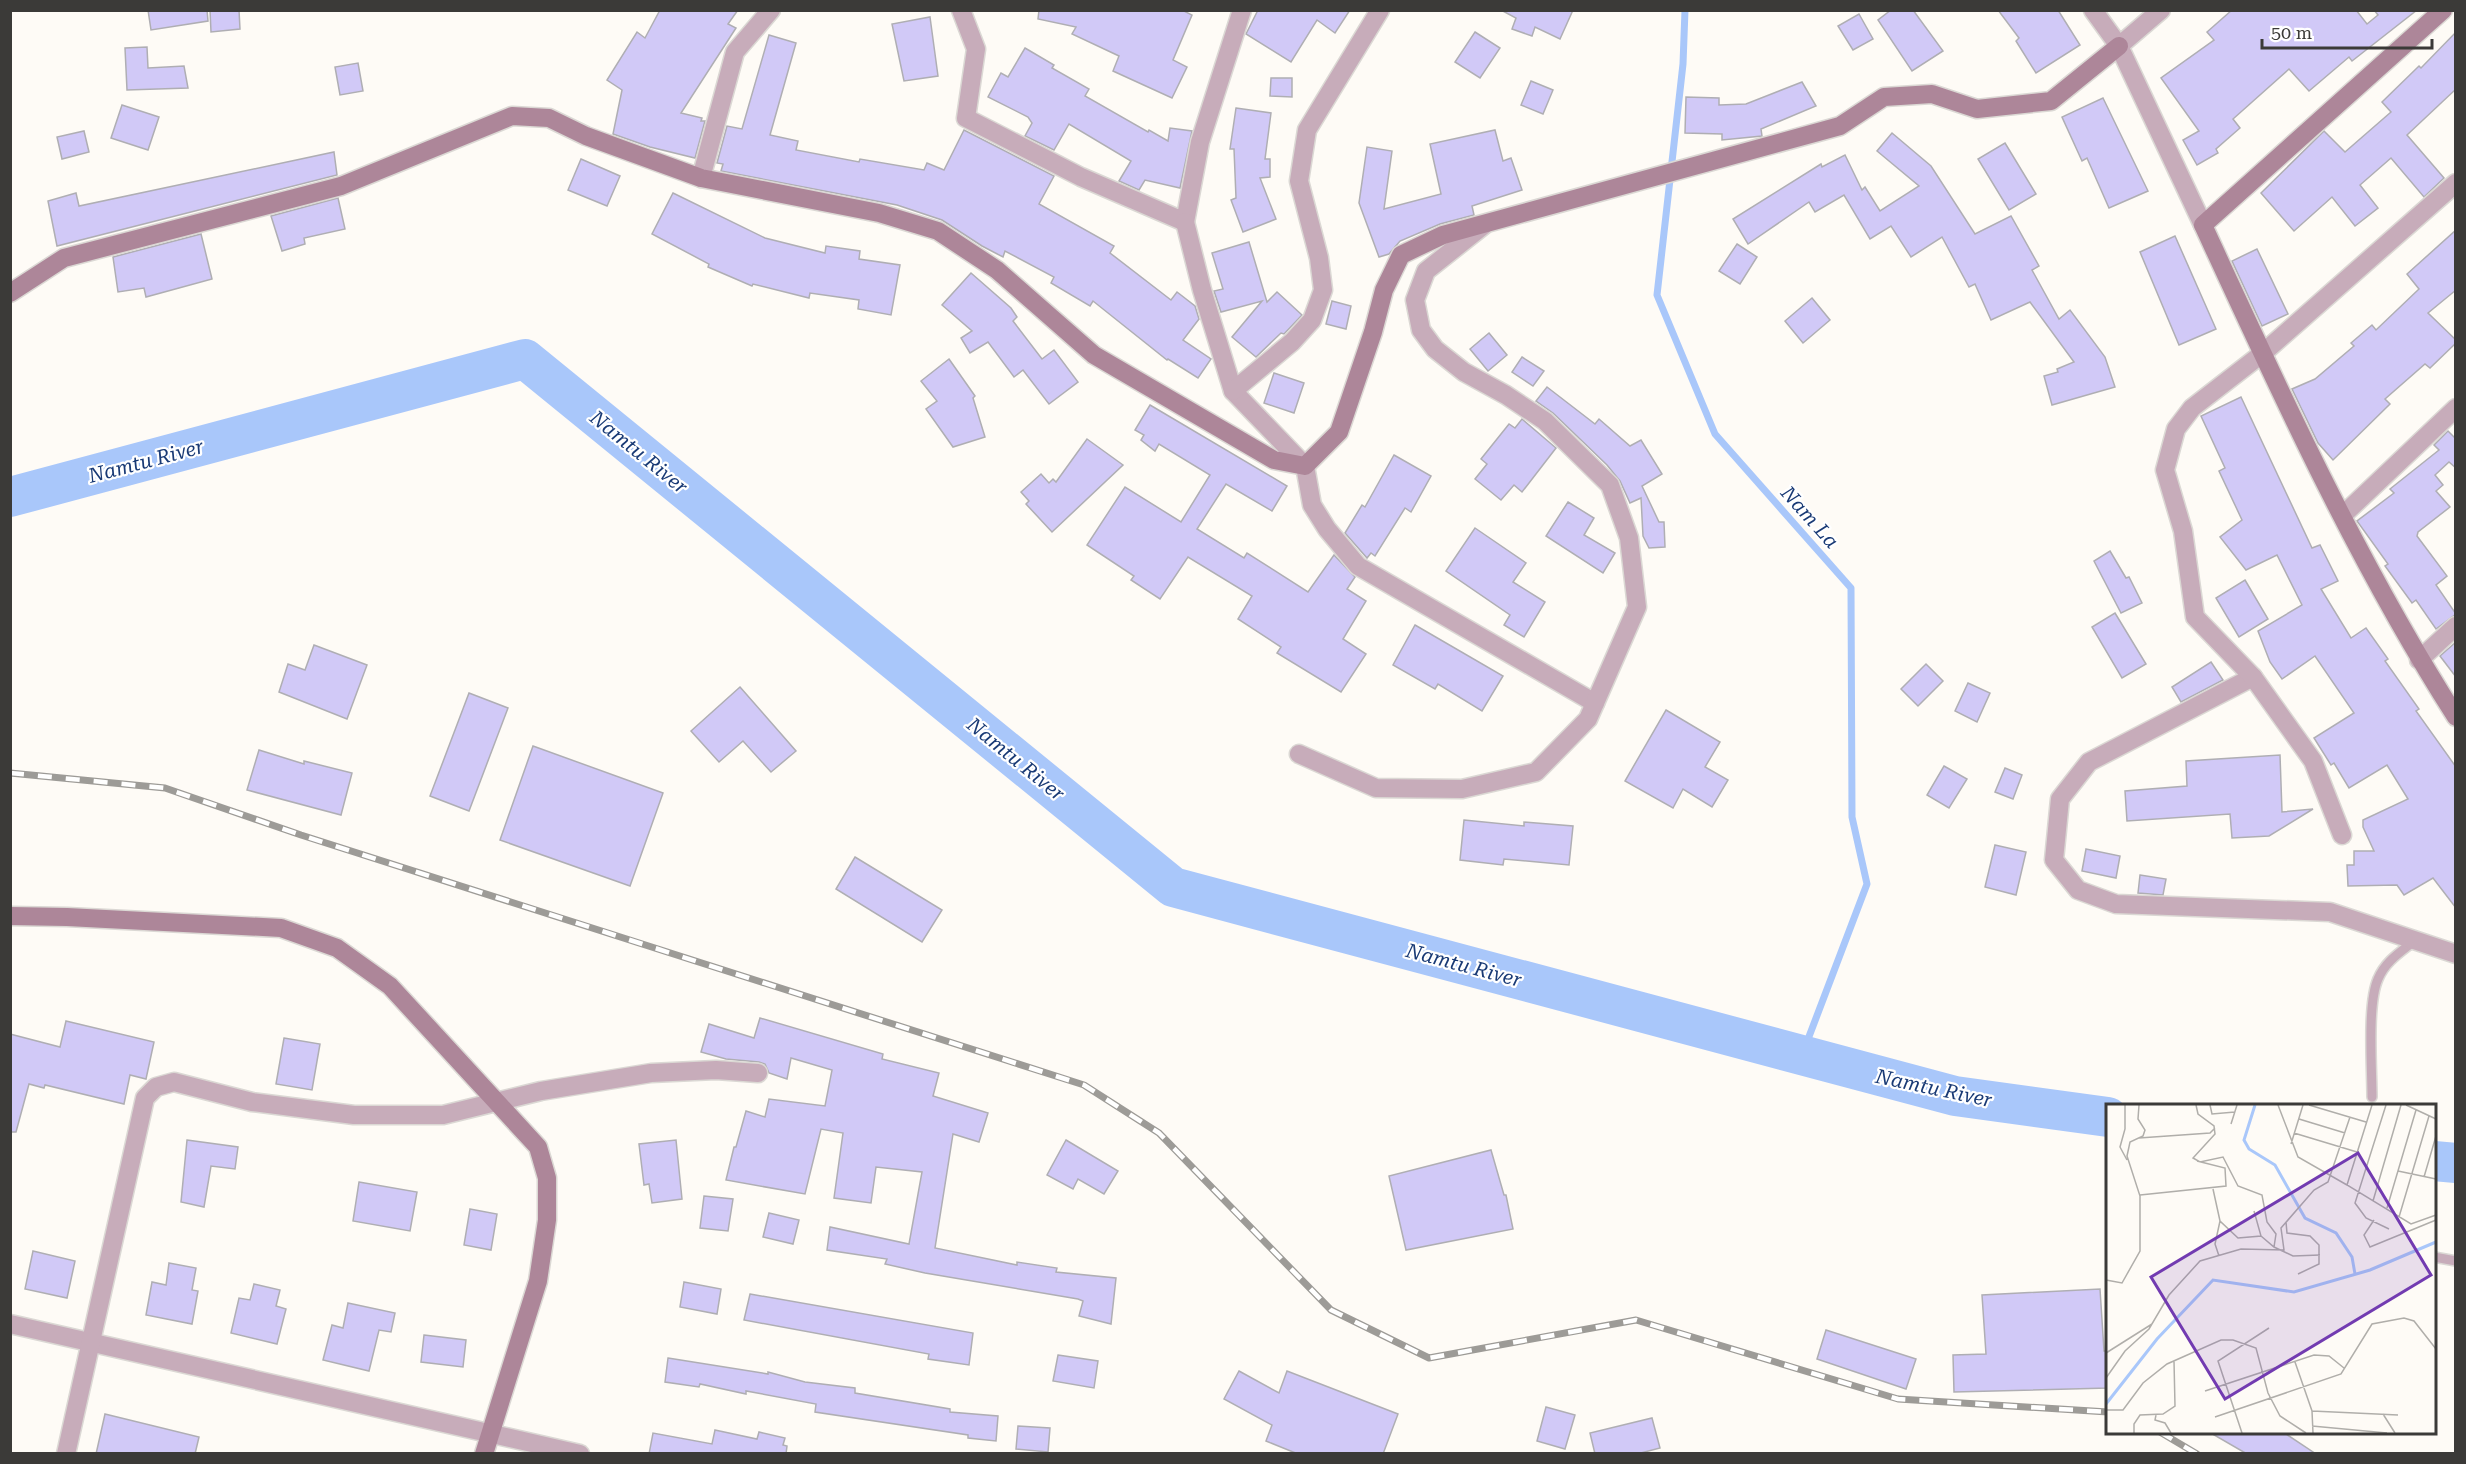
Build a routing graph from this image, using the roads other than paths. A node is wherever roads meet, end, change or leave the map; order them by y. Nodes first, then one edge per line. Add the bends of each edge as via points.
1 (771, 10) edge
2 (961, 10) edge
3 (1242, 10) edge
4 (1380, 10) edge
5 (2093, 10) edge
6 (2161, 10) edge
7 (2443, 10) edge
8 (2119, 46) junction
9 (701, 178) junction
10 (2456, 183) edge
11 (1185, 222) junction
12 (1484, 225) junction
13 (2204, 225) junction
14 (10, 293) edge
15 (2263, 353) junction
16 (1233, 391) junction
17 (2456, 408) edge
18 (1305, 466) junction
19 (2343, 515) junction
20 (2456, 626) edge
21 (2420, 660) junction
22 (2253, 677) junction
23 (1595, 703) junction
24 (2456, 717) edge
25 (1299, 754) dead end
26 (2342, 835) dead end
27 (10, 916) edge
28 (2413, 942) junction
29 (2456, 954) edge
30 (758, 1073) dead end
31 (2372, 1097) dead end
32 (497, 1102) junction
33 (2436, 1257) edge
34 (2456, 1261) edge
35 (10, 1324) edge
36 (91, 1342) junction
37 (492, 1433) junction
38 (66, 1454) edge
39 (484, 1454) edge
40 (580, 1454) edge

1 - 9 street via 735,52
2 - 11 street via 976,49 966,118 1081,177
3 - 11 street via 1200,142
4 - 16 street via 1307,130 1299,181 1323,290 1312,320
5 - 8 street
6 - 8 street
7 - 13 street
8 - 12 street via 2051,101 1977,109 1932,94 1884,97 1840,126
8 - 13 street
9 - 14 street via 586,136 549,118 512,116 341,186 64,258
9 - 18 street via 879,213 938,231 997,270 1094,355 1274,460
10 - 15 street
11 - 16 street
12 - 18 street via 1443,236 1401,255 1384,290 1339,432
12 - 23 street via 1426,271 1415,300 1421,330 1435,349 1464,372 1545,421 1610,485 1629,538 1637,607
13 - 15 street
15 - 19 street
15 - 22 street via 2192,408 2176,429 2165,470 2183,531 2195,617
16 - 18 street
17 - 19 street
18 - 23 street via 1312,505 1358,566
19 - 21 street
20 - 21 street
21 - 24 street
22 - 26 street via 2313,761
22 - 28 street via 2089,762 2060,799 2054,860 2078,890 2116,904 2330,912
23 - 25 street via 1588,719 1536,772 1462,789 1376,788
27 - 32 street via 281,928 337,948 390,986
28 - 29 street
28 - 31 lane via 2388,961 2377,980
30 - 32 street via 651,1072
32 - 36 street via 443,1115 354,1115 252,1102 174,1082 156,1088 145,1098
32 - 37 street via 538,1147 547,1178 547,1220 538,1281
33 - 34 lane
35 - 36 street
36 - 37 street
36 - 38 street
37 - 39 street
37 - 40 street

